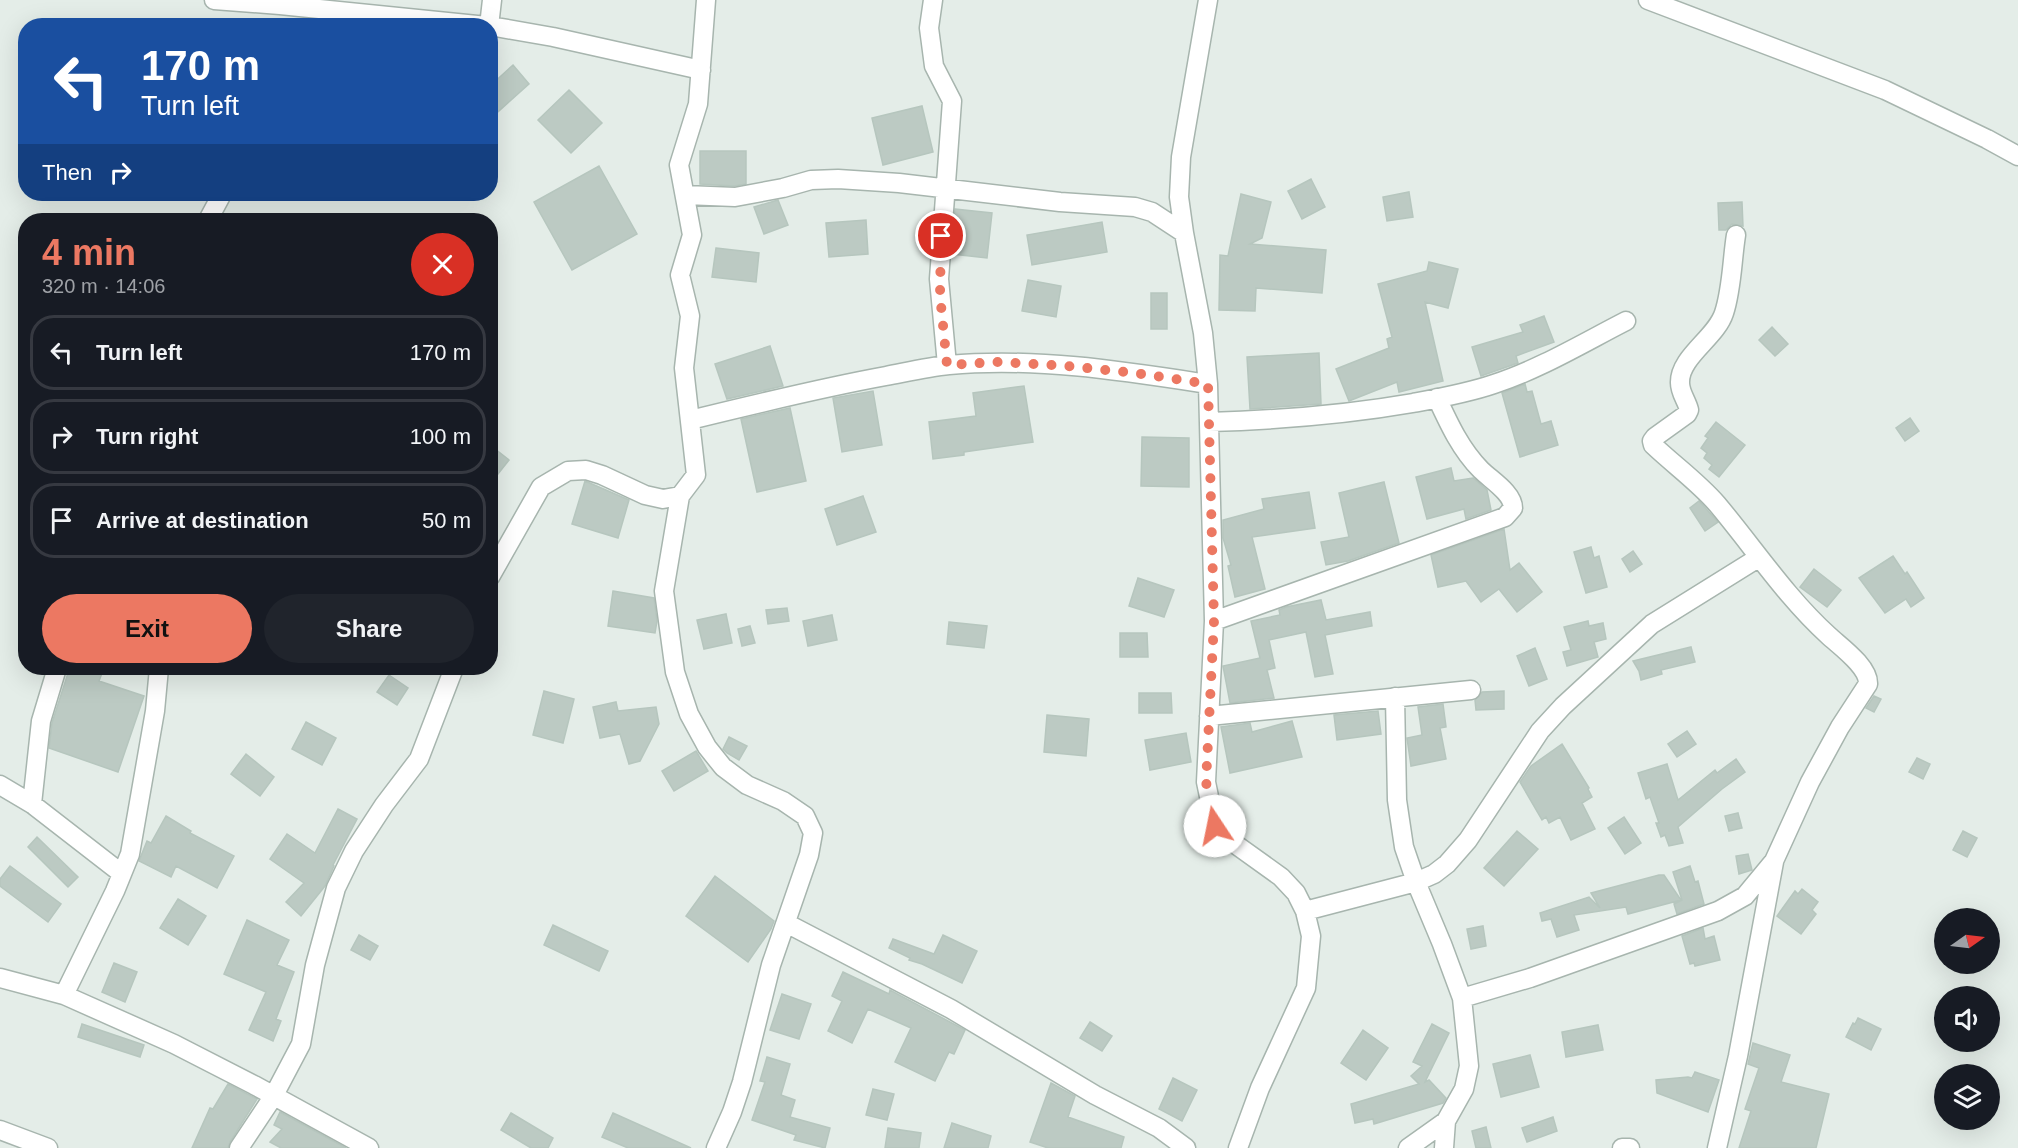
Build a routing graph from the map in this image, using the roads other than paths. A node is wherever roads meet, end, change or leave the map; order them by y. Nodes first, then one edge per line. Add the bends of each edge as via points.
1 (214, 0) edge
2 (492, 0) edge
3 (706, 0) edge
4 (933, 0) edge
5 (1208, 0) edge
6 (1648, 0) edge
7 (314, 17) edge
8 (333, 18) edge
9 (490, 18) edge
10 (498, 28) edge
11 (701, 70) junction
12 (2018, 156) edge
13 (944, 189) junction
14 (685, 195) junction
15 (1184, 233) junction
16 (1736, 235) dead end
17 (1626, 321) dead end
18 (947, 365) junction
19 (1208, 384) junction
20 (1437, 398) junction
21 (690, 420) junction
22 (1209, 422) junction
23 (680, 496) junction
24 (1758, 558) junction
25 (498, 563) edge
26 (1214, 621) junction
27 (55, 675) edge
28 (158, 675) edge
29 (451, 675) edge
30 (1471, 690) dead end
31 (1395, 697) junction
32 (1209, 716) junction
33 (0, 785) edge
34 (32, 804) junction
35 (1774, 861) junction
36 (122, 873) junction
37 (1416, 882) junction
38 (1305, 912) junction
39 (786, 923) junction
40 (0, 978) edge
41 (64, 995) junction
42 (1462, 998) junction
43 (273, 1097) junction
44 (1446, 1121) junction
45 (0, 1131) edge
46 (48, 1148) edge
47 (239, 1148) edge
48 (369, 1148) edge
49 (716, 1148) edge
50 (1186, 1148) edge
51 (1238, 1148) edge
52 (1408, 1148) edge
53 (1444, 1148) edge
54 (1622, 1148) edge
55 (1630, 1148) edge
56 (1717, 1148) edge

1 - 7 street
2 - 9 street
3 - 11 street
4 - 13 street via 929,28 934,66 952,101
5 - 15 street via 1181,157 1179,197
6 - 12 street via 1885,90
7 - 8 street
10 - 11 street
11 - 14 street via 698,104 679,165
13 - 14 street via 838,179 811,180 735,197
13 - 15 street via 1135,207 1152,212
13 - 18 street via 939,279
14 - 21 street via 692,235 680,275 690,316 684,368
15 - 19 street via 1203,333
16 - 24 street via 1724,313 1683,371 1680,384 1689,410 1652,441 1716,503
17 - 20 street via 1556,358 1494,384
18 - 19 street via 999,362 1067,366
18 - 21 street
19 - 22 street
20 - 22 street via 1323,416
20 - 26 street via 1455,436 1479,468 1511,500 1511,512
21 - 23 street via 696,475
22 - 26 street
23 - 25 street via 663,499 645,495 586,470 568,471 541,487
23 - 39 street via 664,591 675,672 689,714 723,767 747,785 805,816 813,833
24 - 35 street via 1868,678 1810,782
24 - 37 street via 1652,624 1595,675 1540,731 1468,840 1447,864
26 - 32 street
27 - 34 street via 41,721
28 - 36 street via 130,854
29 - 43 street via 419,759 354,850 336,888 315,965 301,1044
30 - 31 street
31 - 32 street
31 - 37 street via 1396,800 1404,847
32 - 38 street via 1206,782 1215,826 1281,877 1296,893
33 - 34 street
34 - 36 street
35 - 42 street via 1744,896 1718,911
35 - 56 street
36 - 41 street
37 - 38 street
37 - 42 street
38 - 51 street via 1311,936 1305,988
39 - 49 street via 771,965 742,1082
39 - 50 street via 951,1009 1095,1095 1159,1128
40 - 41 street
41 - 43 street via 174,1044
42 - 44 street via 1469,1066 1464,1089
43 - 47 street
43 - 48 street
44 - 52 street
44 - 53 street
45 - 46 street
54 - 55 street

